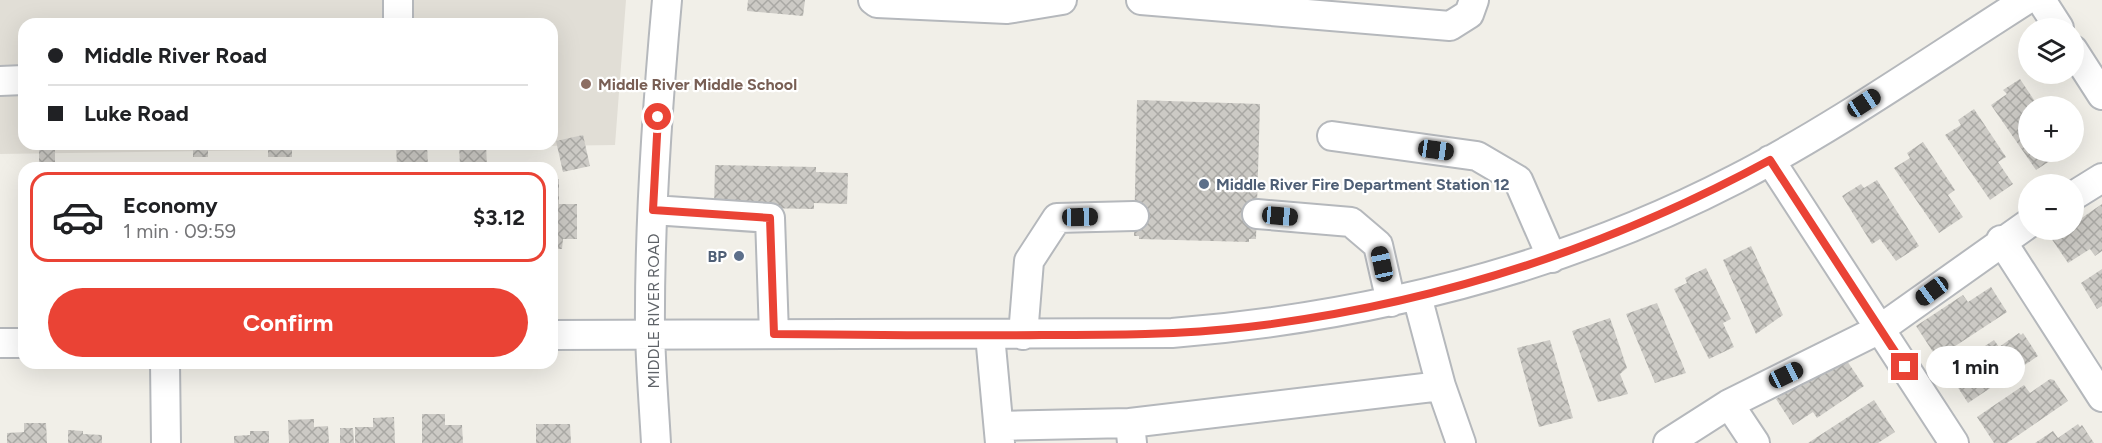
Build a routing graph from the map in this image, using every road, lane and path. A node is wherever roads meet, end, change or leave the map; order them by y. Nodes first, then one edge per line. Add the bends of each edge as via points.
1 (398, 0) edge
2 (667, 0) edge
3 (873, 0) edge
4 (1062, 0) edge
5 (1142, 0) edge
6 (1474, 0) edge
7 (2026, 0) edge
8 (2041, 0) edge
9 (1007, 4) edge
10 (398, 18) edge
11 (2053, 18) edge
12 (2084, 67) edge
13 (18, 80) edge
14 (0, 81) edge
15 (2102, 94) edge
16 (1332, 136) dead end
17 (1770, 160) junction
18 (2102, 178) edge
19 (2084, 189) edge
20 (653, 210) junction
21 (1257, 214) dead end
22 (1134, 216) dead end
23 (2018, 230) edge
24 (2001, 240) junction
25 (1552, 258) junction
26 (1404, 299) junction
27 (1880, 329) junction
28 (650, 334) junction
29 (774, 334) junction
30 (558, 335) edge
31 (990, 335) junction
32 (1023, 335) junction
33 (0, 343) edge
34 (18, 343) edge
35 (165, 369) edge
36 (1441, 386) junction
37 (2102, 397) edge
38 (1729, 404) junction
39 (1131, 433) edge
40 (1000, 434) edge
41 (166, 443) edge
42 (656, 443) edge
43 (1461, 443) edge
44 (1668, 443) edge
45 (1755, 443) edge
46 (1954, 443) edge

1 - 10 street
2 - 20 street, MIDDLE RIVER ROAD
3 - 9 street via 887,4
4 - 9 street
5 - 6 street via 1450,26 1469,14
7 - 17 street via 1826,129
8 - 11 street
12 - 15 street
13 - 14 street
16 - 25 street via 1477,156 1518,180
17 - 25 street via 1683,204
17 - 27 street
18 - 19 street
20 - 28 street, MIDDLE RIVER ROAD
20 - 29 street via 770,218
21 - 26 street via 1351,222 1378,245
22 - 32 street via 1057,218 1029,261
23 - 24 street
24 - 27 street
24 - 37 street
25 - 26 street
26 - 32 street via 1248,327 1172,333
26 - 36 street
27 - 38 street
27 - 46 street
28 - 29 street
28 - 30 street
28 - 42 street, MIDDLE RIVER ROAD
29 - 31 street
31 - 32 street
31 - 40 street
33 - 34 street
35 - 41 street
36 - 39 street
36 - 43 street
38 - 44 street
38 - 45 street
39 - 40 street

